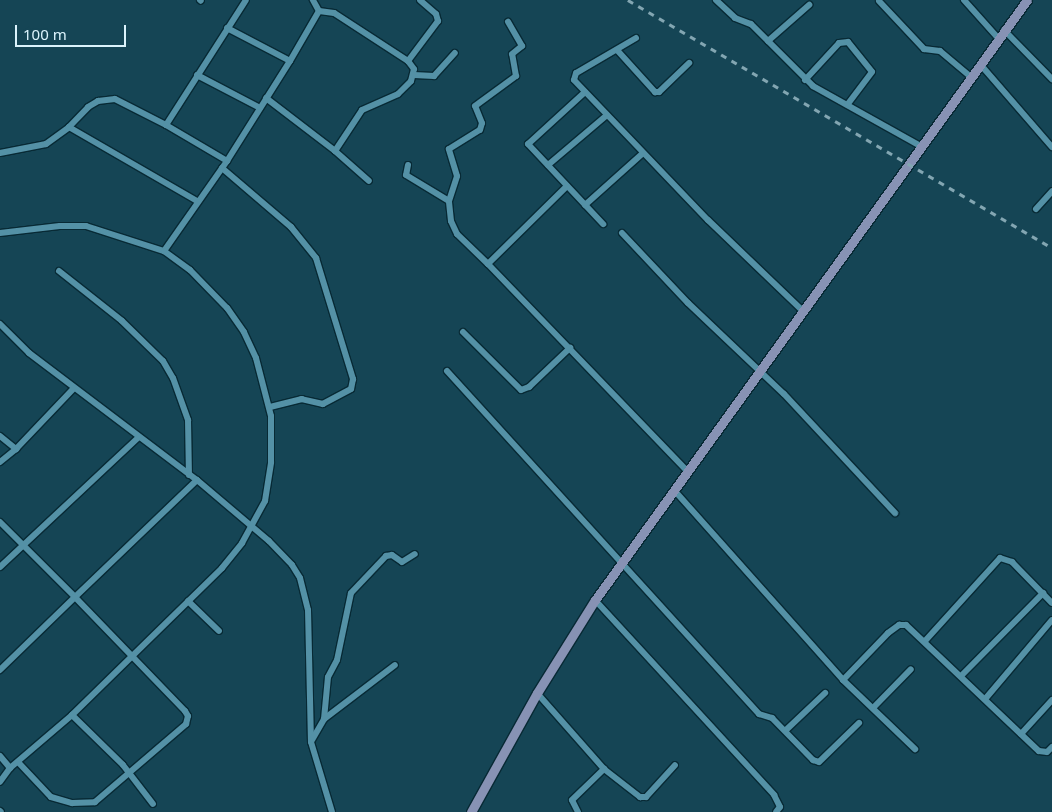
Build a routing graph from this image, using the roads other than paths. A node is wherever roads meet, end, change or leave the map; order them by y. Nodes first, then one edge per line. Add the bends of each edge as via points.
1 (246, 0) edge
2 (313, 0) edge
3 (420, 0) edge
4 (716, 0) edge
5 (964, 0) edge
6 (1027, 0) edge
7 (880, 1) edge
8 (809, 5) dead end
9 (319, 11) junction
10 (508, 22) dead end
11 (227, 28) junction
12 (1004, 30) junction
13 (636, 38) dead end
14 (998, 38) junction
15 (768, 41) junction
16 (617, 50) junction
17 (455, 52) dead end
18 (290, 61) junction
19 (408, 61) junction
20 (689, 63) dead end
21 (980, 64) junction
22 (197, 75) junction
23 (414, 75) junction
24 (971, 77) junction
25 (1052, 78) edge
26 (805, 80) junction
27 (585, 92) junction
28 (266, 98) junction
29 (847, 105) junction
30 (260, 108) junction
31 (607, 115) junction
32 (166, 125) junction
33 (69, 127) junction
34 (922, 147) junction
35 (1052, 147) edge
36 (335, 151) junction
37 (0, 153) edge
38 (643, 153) junction
39 (227, 161) junction
40 (408, 165) dead end
41 (548, 165) junction
42 (222, 168) junction
43 (369, 181) dead end
44 (567, 186) junction
45 (1052, 191) edge
46 (197, 201) junction
47 (450, 201) junction
48 (585, 205) junction
49 (1036, 209) dead end
50 (603, 224) dead end
51 (0, 233) edge
52 (622, 233) dead end
53 (164, 251) junction
54 (488, 264) junction
55 (59, 271) dead end
56 (802, 310) junction
57 (0, 324) edge
58 (463, 332) dead end
59 (570, 348) junction
60 (760, 370) junction
61 (447, 372) dead end
62 (74, 388) junction
63 (270, 407) junction
64 (0, 436) edge
65 (139, 437) junction
66 (16, 449) junction
67 (0, 462) edge
68 (686, 470) junction
69 (189, 475) junction
70 (197, 480) junction
71 (674, 490) junction
72 (894, 513) dead end
73 (0, 522) edge
74 (252, 526) junction
75 (22, 546) junction
76 (415, 554) dead end
77 (622, 564) junction
78 (0, 567) edge
79 (1043, 594) junction
80 (75, 597) junction
81 (595, 600) junction
82 (188, 601) junction
83 (1052, 603) edge
84 (1052, 620) edge
85 (219, 631) dead end
86 (925, 641) junction
87 (132, 655) junction
88 (395, 664) dead end
89 (911, 669) dead end
90 (0, 670) edge
91 (961, 676) junction
92 (843, 680) junction
93 (537, 693) junction
94 (826, 693) dead end
95 (986, 698) junction
96 (1052, 700) edge
97 (873, 708) junction
98 (72, 715) junction
99 (324, 719) junction
100 (859, 723) dead end
101 (786, 730) junction
102 (1020, 734) junction
103 (311, 742) junction
104 (1052, 747) edge
105 (915, 749) dead end
106 (0, 756) edge
107 (18, 762) junction
108 (675, 764) dead end
109 (10, 768) junction
110 (604, 769) junction
111 (130, 773) junction
112 (0, 782) edge
113 (153, 804) dead end
114 (332, 812) edge
115 (471, 812) edge
116 (578, 812) edge
117 (776, 812) edge

1 - 11 street
2 - 9 street
3 - 19 street via 436,14 438,21
4 - 15 street via 735,18 751,24
5 - 14 street
6 - 12 main road
7 - 24 street via 924,49 940,51
8 - 15 street
9 - 18 street
9 - 19 street via 334,13
10 - 47 street via 522,46 512,54 516,74 475,106 482,123 480,130 450,146 457,176
11 - 18 street
11 - 22 street
12 - 14 main road
12 - 25 street
13 - 16 street
14 - 21 main road
15 - 26 street
16 - 20 street via 655,92 659,92
16 - 27 street via 574,75
17 - 23 street via 434,76
18 - 28 street
19 - 23 street
21 - 24 main road
21 - 35 street
22 - 30 street
22 - 32 street
23 - 36 street via 398,94 362,110
24 - 34 main road
26 - 29 street
26 - 29 street via 839,43 848,42 872,72
27 - 31 street
27 - 41 street via 528,144
28 - 30 street
28 - 36 street
29 - 34 street
30 - 39 street
31 - 38 street
31 - 41 street
32 - 33 street via 110,99 88,107
32 - 39 street
33 - 37 street via 46,144
33 - 46 street
34 - 56 main road
36 - 43 street
38 - 48 street
38 - 56 street
39 - 42 street
40 - 47 street via 406,175
41 - 44 street
42 - 46 street
42 - 63 street via 291,226 316,258 353,379 351,389 323,404 302,399
44 - 48 street
44 - 54 street
45 - 49 street
46 - 53 street
47 - 54 street via 451,221 457,234
48 - 50 street
51 - 53 street via 86,226
52 - 60 street via 688,303
53 - 63 street via 214,294 244,332 256,358
54 - 59 street
55 - 69 street via 122,321 163,361 173,378 188,420
56 - 60 main road
57 - 62 street via 29,353
58 - 59 street via 521,390 529,387
59 - 68 street
60 - 68 main road
60 - 72 street
61 - 77 street
62 - 65 street
62 - 66 street
63 - 74 street via 272,446 268,490
64 - 66 street
65 - 69 street
65 - 75 street
66 - 67 street
68 - 71 main road
69 - 70 street
70 - 74 street
70 - 80 street
71 - 77 main road
71 - 92 street
73 - 75 street
74 - 82 street via 234,554
74 - 103 street via 292,565 305,595 310,624
75 - 78 street
75 - 80 street
76 - 99 street via 402,562 392,555 386,556 351,593 337,660 328,677
77 - 81 main road
77 - 101 street via 756,711
79 - 83 street
79 - 86 street via 1009,560 996,559
79 - 91 street
80 - 87 street
80 - 90 street
81 - 93 main road
81 - 117 street via 774,795 780,806
82 - 85 street
82 - 87 street
84 - 95 street
86 - 91 street
86 - 92 street via 906,625 895,626
87 - 98 street
87 - 111 street via 188,716 186,724
88 - 99 street
89 - 97 street
91 - 95 street
92 - 97 street
93 - 110 street
93 - 115 main road
94 - 101 street
95 - 102 street
96 - 102 street
97 - 105 street
98 - 107 street
98 - 111 street
99 - 103 street
100 - 101 street via 819,762 813,760
102 - 104 street via 1042,753
103 - 114 street
106 - 109 street
107 - 109 street
107 - 111 street via 51,797 72,803 100,800
108 - 110 street via 642,798
109 - 112 street
110 - 116 street via 572,800
111 - 113 street

